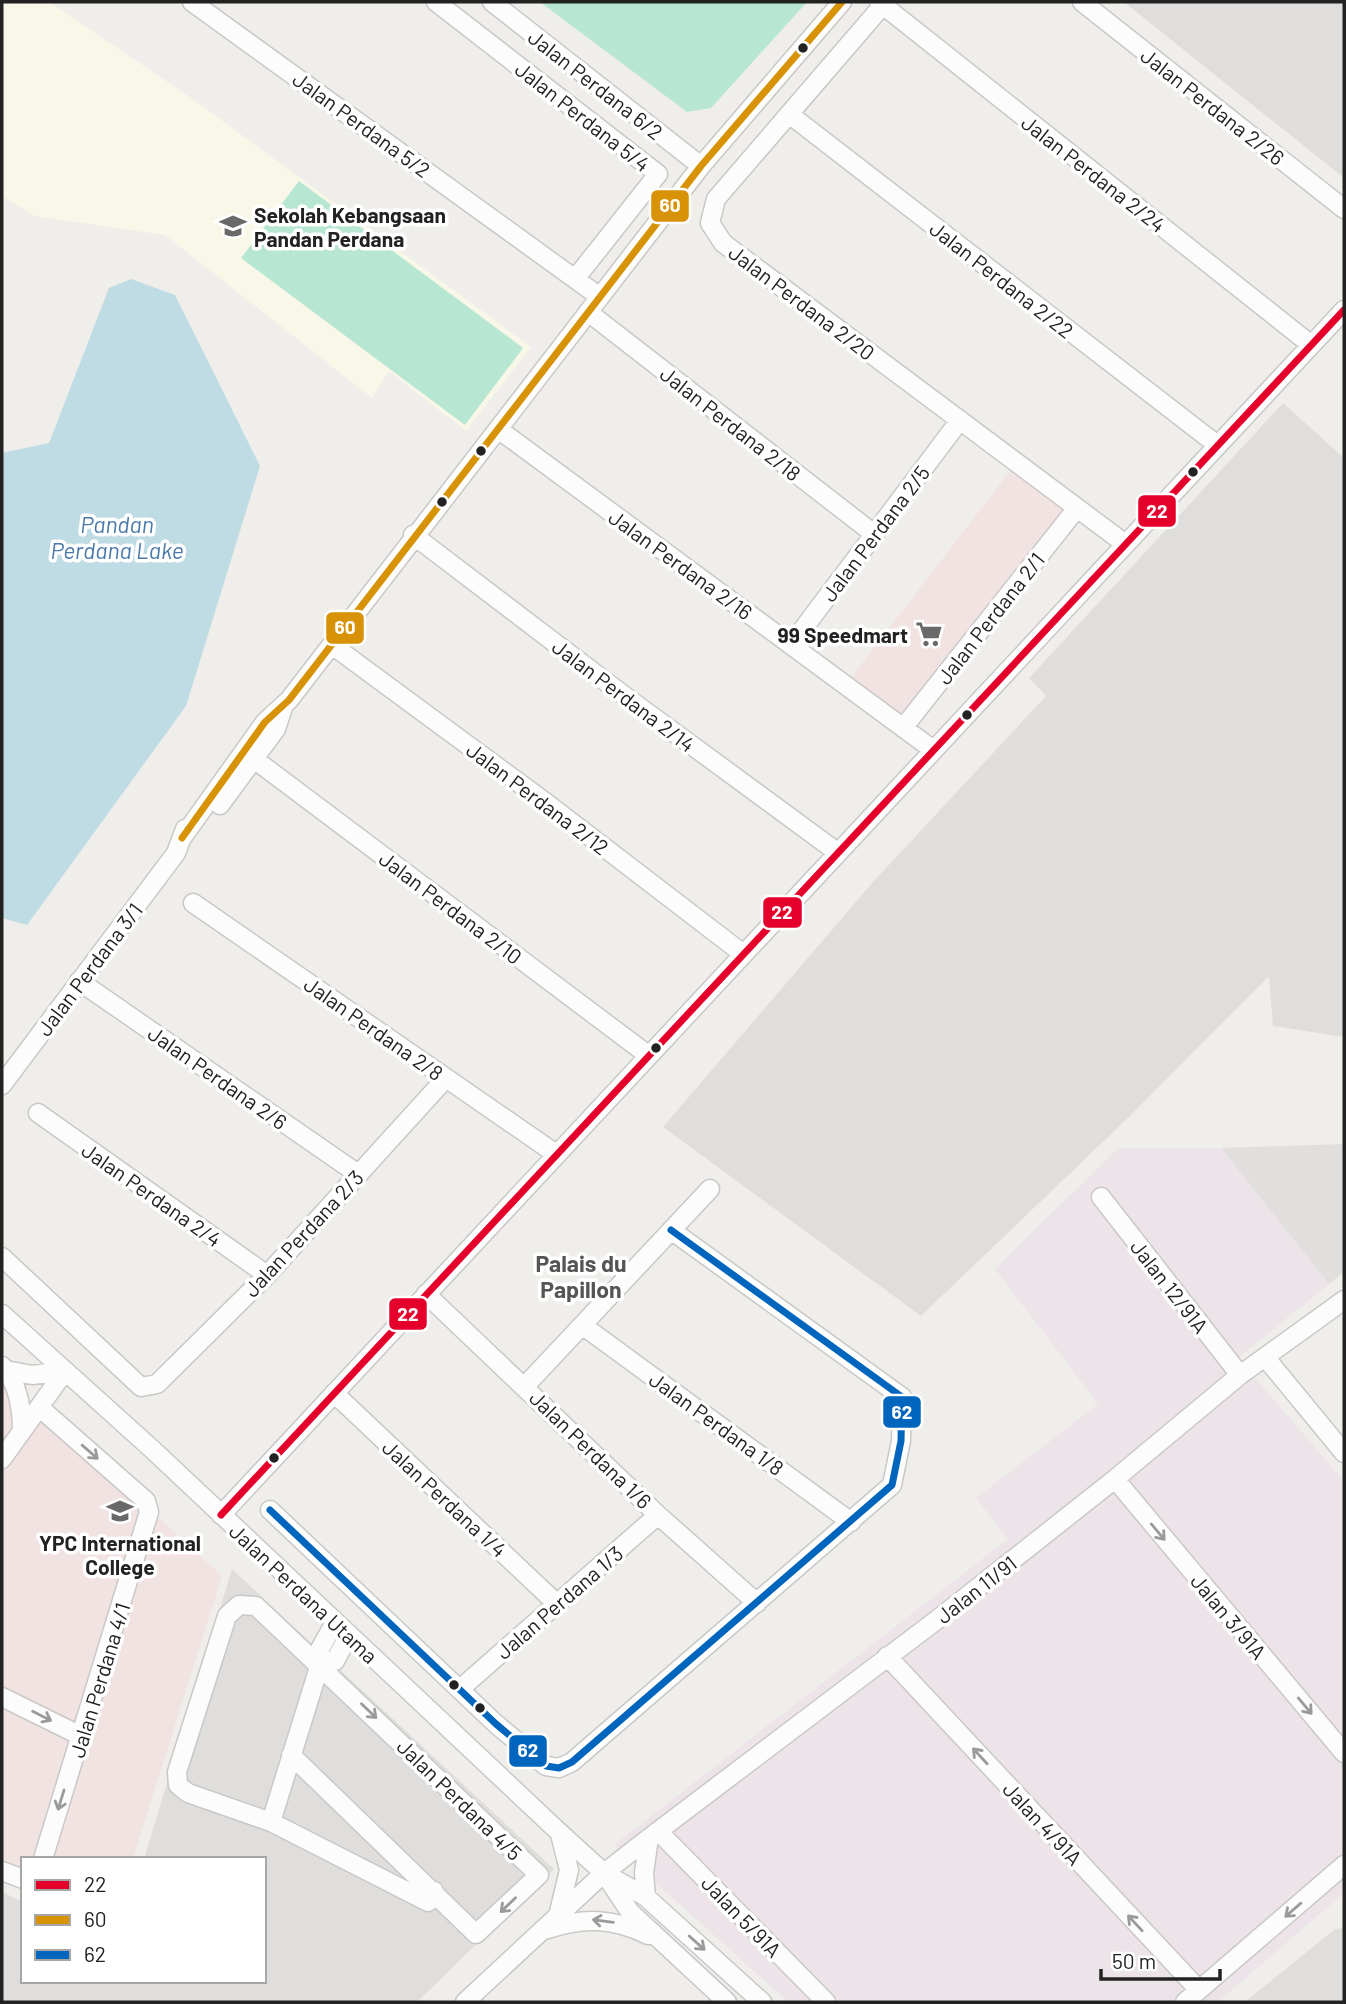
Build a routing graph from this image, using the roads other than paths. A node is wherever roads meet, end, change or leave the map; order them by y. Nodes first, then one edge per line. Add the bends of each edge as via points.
1 (192, 2) edge
2 (436, 2) edge
3 (492, 2) edge
4 (842, 2) edge
5 (1082, 2) edge
6 (881, 4) edge
7 (789, 114) junction
8 (701, 166) junction
9 (1344, 209) edge
10 (575, 279) junction
11 (600, 297) junction
12 (1344, 310) edge
13 (588, 312) junction
14 (1310, 344) junction
15 (960, 421) junction
16 (498, 429) junction
17 (1216, 444) junction
18 (1077, 508) junction
19 (874, 534) junction
20 (413, 535) junction
21 (1124, 543) junction
22 (332, 645) junction
23 (790, 645) junction
24 (282, 708) junction
25 (903, 728) junction
26 (932, 749) junction
27 (254, 760) junction
28 (179, 846) junction
29 (837, 852) junction
30 (193, 903) dead end
31 (743, 953) junction
32 (79, 981) junction
33 (648, 1055) junction
34 (446, 1078) junction
35 (2, 1084) edge
36 (38, 1113) dead end
37 (556, 1154) junction
38 (358, 1174) junction
39 (710, 1189) dead end
40 (1101, 1197) dead end
41 (671, 1230) junction
42 (2, 1257) edge
43 (267, 1275) junction
44 (426, 1294) junction
45 (1344, 1300) edge
46 (2, 1314) edge
47 (582, 1325) junction
48 (1265, 1357) junction
49 (4, 1368) edge
50 (65, 1371) junction
51 (1240, 1375) junction
52 (526, 1386) junction
53 (334, 1393) junction
54 (39, 1406) junction
55 (22, 1431) junction
56 (1344, 1453) edge
57 (2, 1459) edge
58 (1115, 1479) junction
59 (270, 1510) dead end
60 (221, 1515) junction
61 (658, 1515) junction
62 (851, 1522) junction
63 (556, 1603) junction
64 (757, 1603) junction
65 (335, 1622) junction
66 (349, 1635) junction
67 (887, 1656) junction
68 (320, 1664) junction
69 (460, 1689) junction
70 (2, 1697) edge
71 (81, 1736) junction
72 (1344, 1754) edge
73 (291, 1755) junction
74 (271, 1822) junction
75 (560, 1833) junction
76 (653, 1834) junction
77 (44, 1857) edge
78 (1344, 1865) edge
79 (2, 1871) edge
80 (604, 1873) junction
81 (21, 1878) edge
82 (434, 1891) junction
83 (646, 1897) junction
84 (558, 1915) junction
85 (542, 1931) junction
86 (661, 1941) junction
87 (1192, 1996) edge
88 (465, 2002) edge
89 (727, 2002) edge
90 (762, 2002) edge
91 (826, 2002) edge

1 - 10 street, Jalan Perdana 5/2
2 - 10 street, Jalan Perdana 5/4 via 658,174
3 - 8 street, Jalan Perdana 6/2
4 - 8 street, Jalan Perdana 3/1
5 - 9 street, Jalan Perdana 2/26
6 - 7 street, Jalan Perdana 2/20
6 - 14 street, Jalan Perdana 2/24
7 - 15 street, Jalan Perdana 2/20 via 716,199 710,223 723,243
7 - 17 street, Jalan Perdana 2/22
8 - 11 street, Jalan Perdana 3/1
10 - 11 street, Jalan Perdana 5/2
11 - 13 street, Jalan Perdana 3/1
12 - 14 street, Jalan Perdana 2/1
13 - 16 street, Jalan Perdana 3/1
13 - 19 street, Jalan Perdana 2/18
14 - 17 street, Jalan Perdana 2/1
15 - 18 street, Jalan Perdana 2/20
15 - 19 street, Jalan Perdana 2/5
16 - 20 street, Jalan Perdana 3/1
16 - 23 street, Jalan Perdana 2/16
17 - 21 street, Jalan Perdana 2/1
18 - 21 street, Jalan Perdana 2/20
18 - 25 street, Jalan Perdana 2/1
19 - 23 street, Jalan Perdana 2/5
20 - 22 street, Jalan Perdana 3/1
20 - 29 street, Jalan Perdana 2/14
21 - 26 street, Jalan Perdana 2/1
22 - 24 street, Jalan Perdana 3/1
22 - 31 street, Jalan Perdana 2/12
23 - 25 street, Jalan Perdana 2/16
24 - 27 street, Jalan Perdana 3/1 via 275,729
24 - 28 street, Jalan Perdana 3/1 via 248,729 190,813
25 - 26 street, Jalan Perdana 2/16
26 - 29 street, Jalan Perdana 2/1
27 - 28 street, Jalan Perdana 3/1 via 190,846
27 - 33 street, Jalan Perdana 2/10
28 - 32 street, Jalan Perdana 3/1
29 - 31 street, Jalan Perdana 2/1
30 - 34 street, Jalan Perdana 2/8
31 - 33 street, Jalan Perdana 2/1
32 - 35 street, Jalan Perdana 3/1
32 - 38 street, Jalan Perdana 2/6
33 - 37 street, Jalan Perdana 2/1
34 - 37 street, Jalan Perdana 2/8
34 - 38 street, Jalan Perdana 2/3
36 - 43 street, Jalan Perdana 2/4
37 - 44 street, Jalan Perdana 2/1
38 - 43 street, Jalan Perdana 2/3
39 - 41 street
40 - 51 street, Jalan 12/91A
41 - 47 street
41 - 62 street via 902,1397 901,1441 892,1485
42 - 43 street, Jalan Perdana 2/3 via 141,1387 157,1384
44 - 52 street, Jalan Perdana 1/6
44 - 53 street, Jalan Perdana 2/1
45 - 48 street, Jalan 11/91
46 - 50 street, Jalan Perdana Utama
47 - 52 street
47 - 62 street, Jalan Perdana 1/8
48 - 51 street, Jalan 11/91
48 - 56 street
49 - 50 street via 32,1375
49 - 55 street via 20,1406
50 - 54 street
50 - 60 street, Jalan Perdana Utama
51 - 58 street, Jalan 11/91
52 - 61 street, Jalan Perdana 1/6
53 - 60 street, Jalan Perdana 2/1
53 - 63 street, Jalan Perdana 1/4
54 - 55 street
54 -> 71 street, Jalan Perdana 4/1 via 146,1501 149,1512
55 - 57 street
58 - 67 street, Jalan 11/91
58 -> 72 street, Jalan 3/91A
59 - 69 street
60 - 65 street, Jalan Perdana Utama
61 - 63 street, Jalan Perdana 1/3
61 - 64 street, Jalan Perdana 1/6
62 - 64 street
63 - 69 street, Jalan Perdana 1/3
64 - 69 street via 572,1762 559,1768 546,1766
65 - 66 street, Jalan Perdana Utama
65 - 68 street via 320,1649
66 - 68 street via 335,1661
66 - 75 street, Jalan Perdana Utama
67 - 76 street, Jalan 11/91
87 -> 67 street, Jalan 4/91A
68 - 73 street
68 - 74 street via 256,1606 239,1605 228,1616 177,1772 178,1785 188,1793
68 -> 82 street, Jalan Perdana 4/5 via 539,1875 476,1934
70 -> 71 street
71 -> 77 street, Jalan Perdana 4/1
73 - 74 street
73 - 82 street
74 - 82 street via 428,1902
75 - 80 street, Jalan Perdana Utama
75 - 84 street via 569,1870
76 - 80 street, Jalan 11/91
76 - 83 street via 644,1873
76 - 91 street, Jalan 5/91A
78 -> 87 street
79 - 81 street
80 - 83 street, Jalan Perdana Utama
80 - 84 street
80 - 86 street, Jalan Perdana Utama via 631,1912
83 -> 90 street, Jalan Perdana Utama
84 - 85 street
86 -> 85 street via 597,1919
85 - 88 street
86 - 89 street, Jalan Perdana Utama

